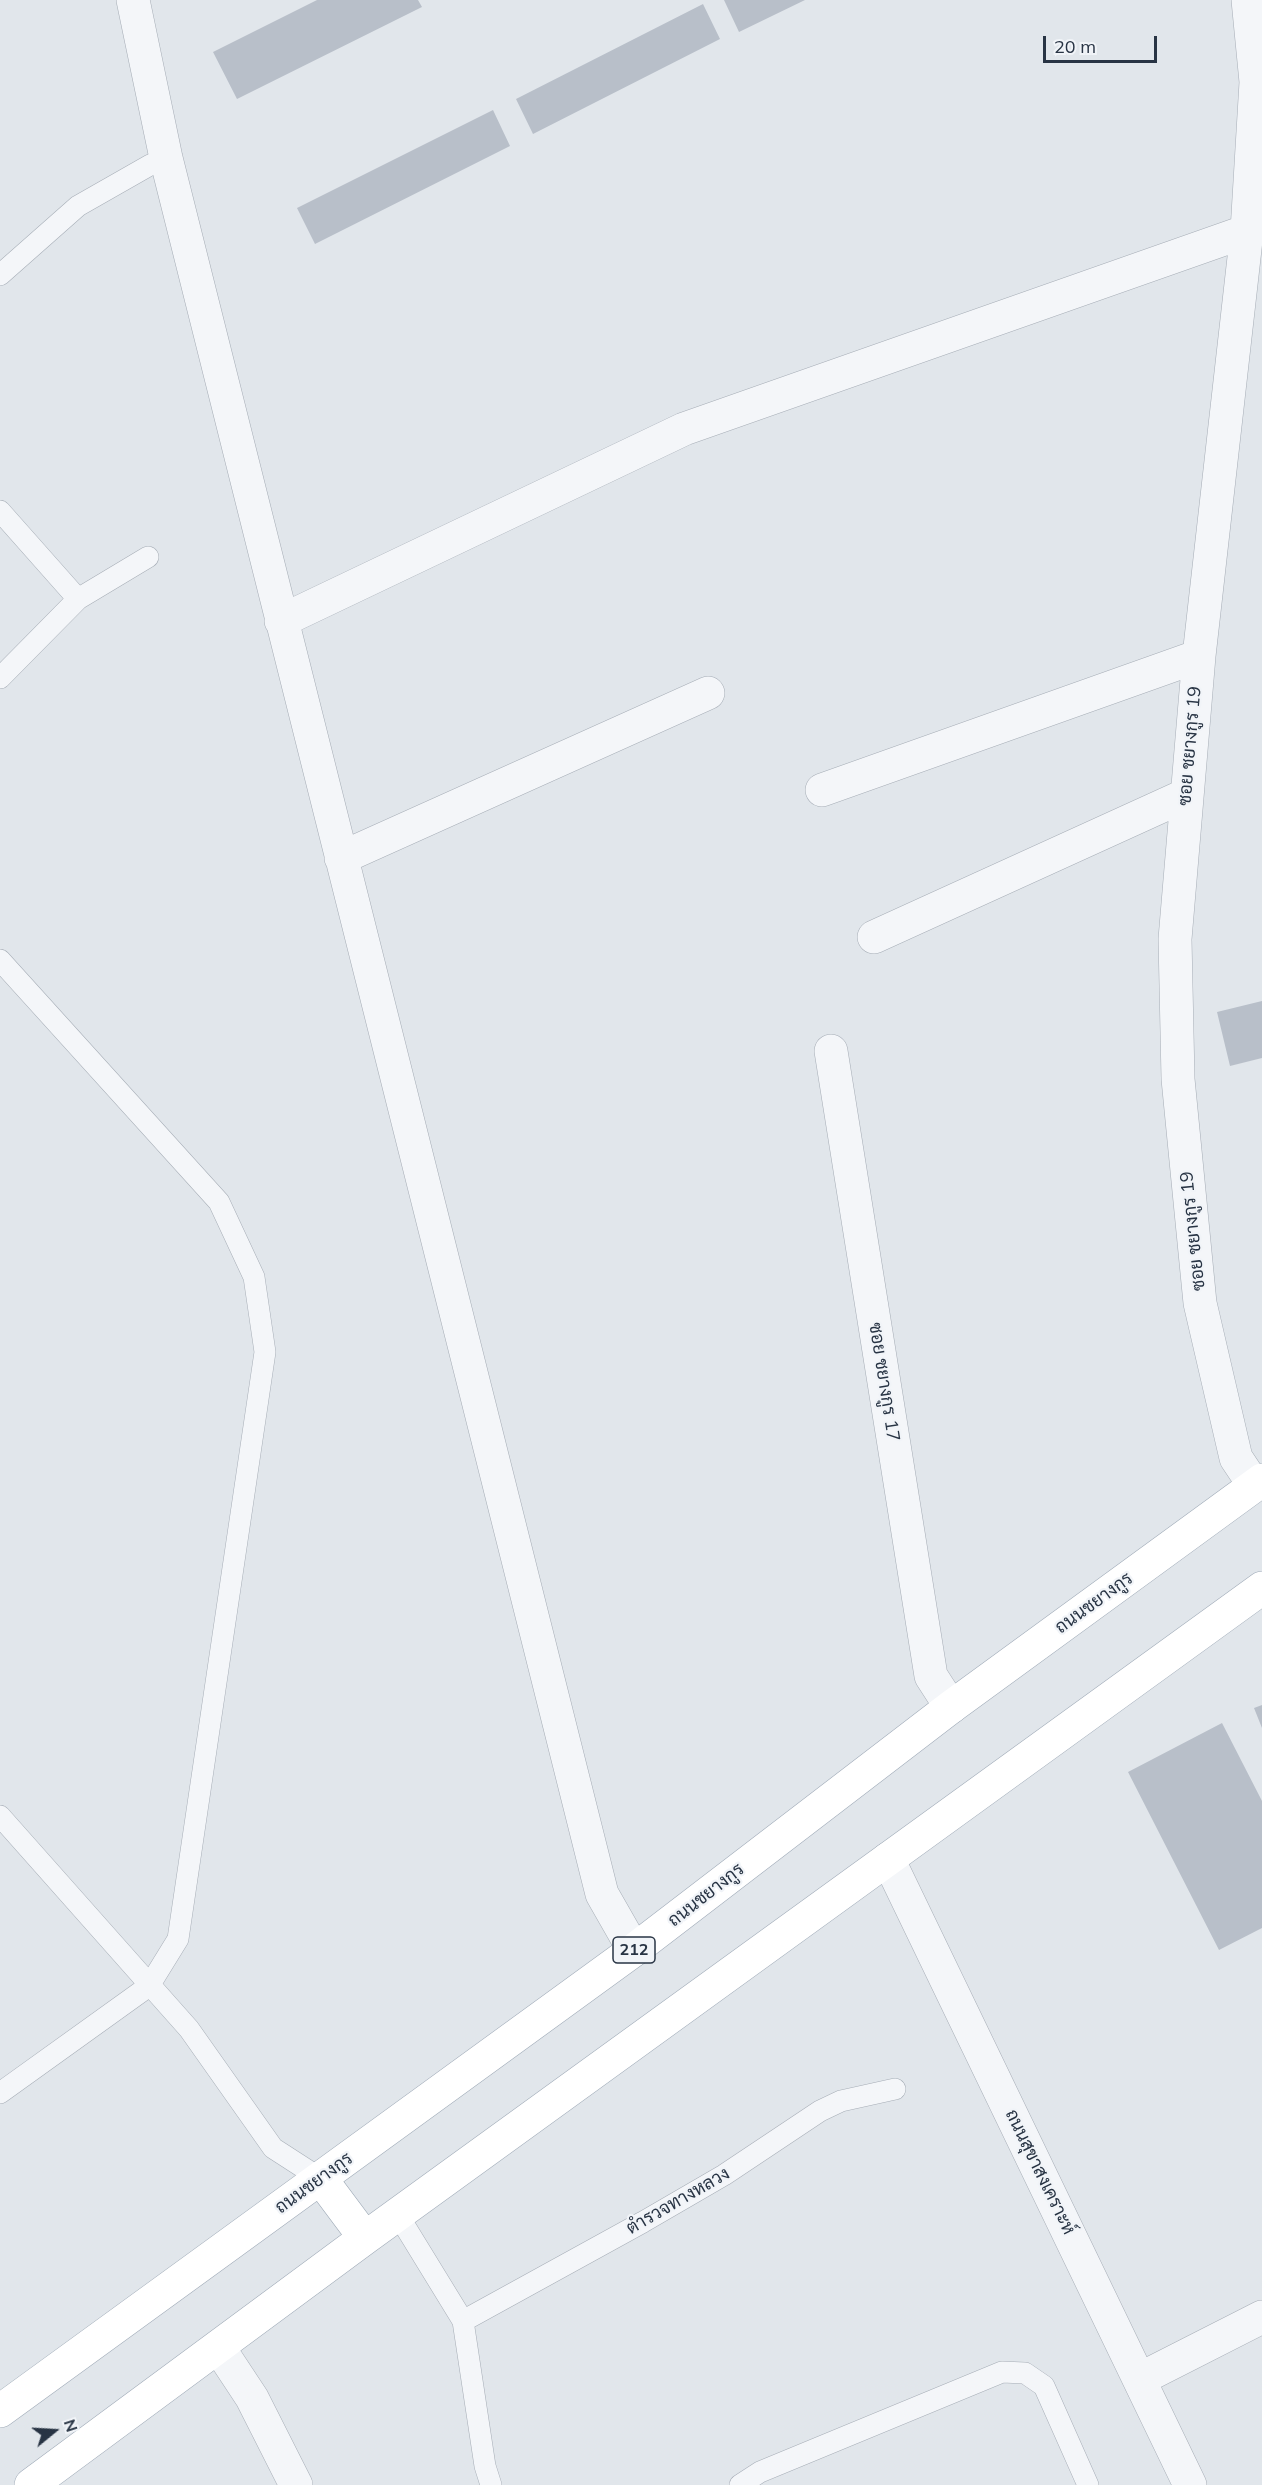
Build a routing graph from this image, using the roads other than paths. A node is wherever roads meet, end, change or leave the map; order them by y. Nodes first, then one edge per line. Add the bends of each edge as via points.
1 (133, 0) edge
2 (1248, 0) edge
3 (166, 158) junction
4 (1247, 231) junction
5 (0, 275) edge
6 (0, 511) edge
7 (148, 557) dead end
8 (78, 599) junction
9 (281, 621) junction
10 (1199, 656) junction
11 (0, 678) edge
12 (708, 693) dead end
13 (822, 790) dead end
14 (1186, 795) junction
15 (340, 858) junction
16 (874, 937) dead end
17 (0, 960) edge
18 (831, 1051) dead end
19 (1258, 1483) edge
20 (1262, 1588) edge
21 (951, 1707) junction
22 (0, 1816) edge
23 (888, 1859) junction
24 (634, 1950) junction
25 (149, 1986) junction
26 (895, 2089) dead end
27 (0, 2093) edge
28 (321, 2179) junction
29 (398, 2215) junction
30 (365, 2238) junction
31 (1262, 2317) edge
32 (463, 2322) junction
33 (219, 2348) junction
34 (1140, 2379) junction
35 (0, 2412) edge
36 (764, 2478) edge
37 (31, 2485) edge
38 (296, 2485) edge
39 (491, 2485) edge
40 (740, 2485) edge
41 (1088, 2485) edge
42 (1190, 2485) edge

1 - 3 street
2 - 4 street, ซอย ชยางกูร 19 via 1256,82
3 - 5 lane via 78,206
3 - 9 street
4 - 9 street via 684,429
4 - 10 street, ซอย ชยางกูร 19
6 - 8 lane
7 - 8 lane
8 - 11 lane
9 - 15 street
10 - 13 street
10 - 14 street, ซอย ชยางกูร 19
12 - 15 street
14 - 16 street
14 - 19 street, ซอย ชยางกูร 19 via 1175,939 1177,1055 1200,1303 1236,1458
15 - 24 street via 602,1894
17 - 25 lane via 219,1202 254,1276 265,1352 178,1939
18 - 21 street, ซอย ชยางกูร 17 via 931,1676
19 - 21 main road, ถนนชยางกูร / 212
20 - 23 main road
21 - 24 main road, ถนนชยางกูร / 212
22 - 25 lane
23 - 29 main road
23 - 34 street, ถนนสุขาสงเคราะห์
24 - 28 main road, ถนนชยางกูร / 212
25 - 27 lane
25 - 28 lane via 189,2029 273,2148
26 - 32 lane, ตำรวจทางหลวง via 820,2111 714,2181
28 - 30 main road
28 - 35 main road, ถนนชยางกูร / 212
29 - 30 main road
29 - 32 lane
30 - 33 main road
31 - 34 street
32 - 39 lane
33 - 37 main road
33 - 38 street via 252,2397
34 - 42 street, ถนนสุขาสงเคราะห์
36 - 40 lane
36 - 41 lane via 1002,2372 1025,2373 1044,2386

